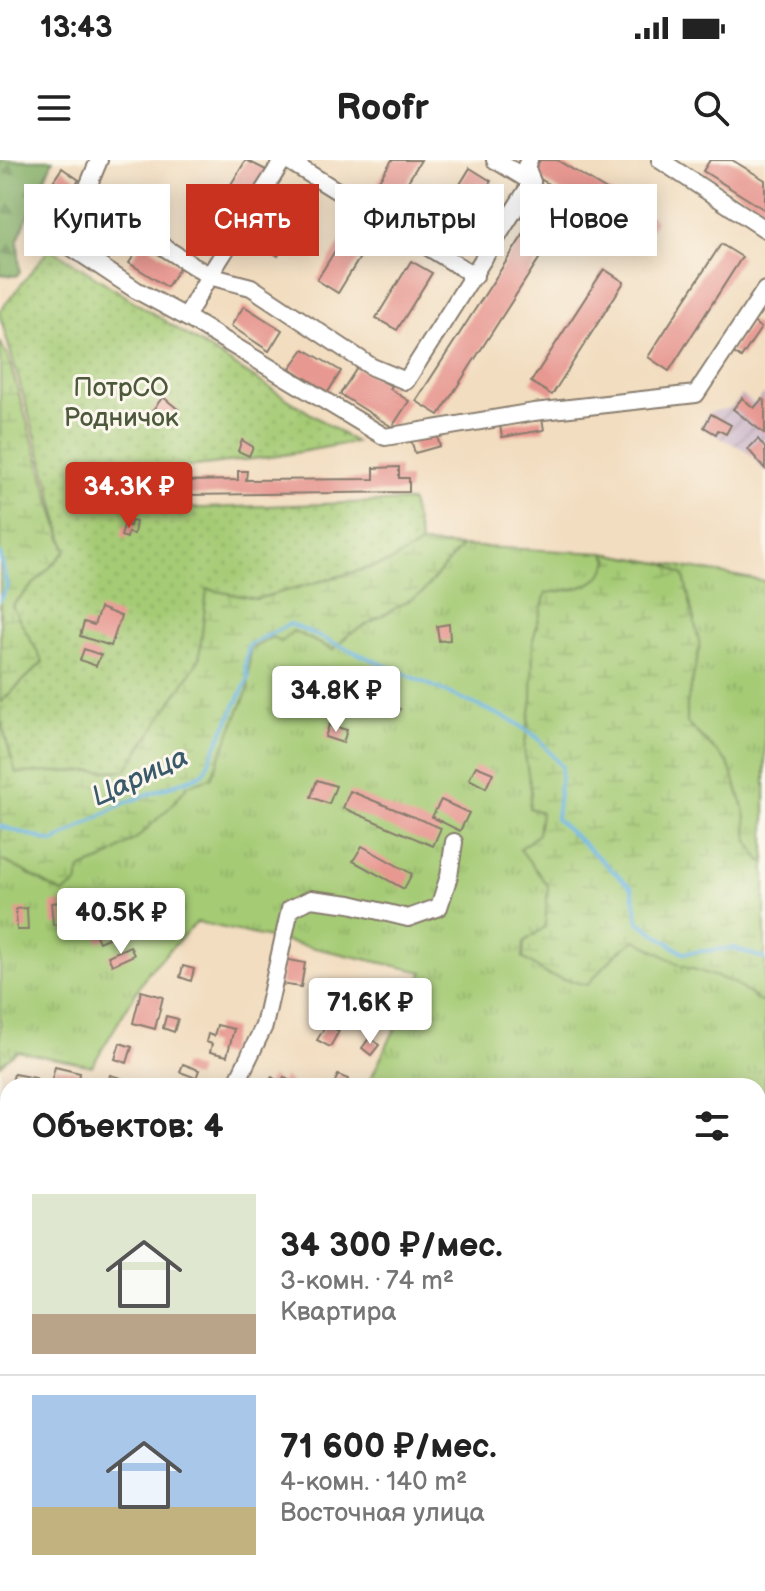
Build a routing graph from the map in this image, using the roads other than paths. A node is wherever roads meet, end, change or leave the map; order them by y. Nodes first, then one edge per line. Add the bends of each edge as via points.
1 (99, 160) edge
2 (285, 160) edge
3 (495, 160) edge
4 (529, 160) edge
5 (660, 160) edge
6 (532, 182) junction
7 (89, 184) edge
8 (765, 229) edge
9 (170, 251) edge
10 (85, 256) edge
11 (209, 276) junction
12 (475, 276) junction
13 (765, 290) edge
14 (186, 317) junction
15 (454, 842) dead end
16 (238, 1078) edge

1 - 7 street
2 - 11 street
2 - 12 street
3 - 6 street
4 - 6 street
5 - 8 street
6 - 12 street
9 - 11 street
10 - 14 street
11 - 12 street via 251,287 372,367 406,381
11 - 14 street
13 - 14 street via 696,394 534,412 385,437
15 - 16 street via 439,907 408,918 311,899 290,909 264,1026

